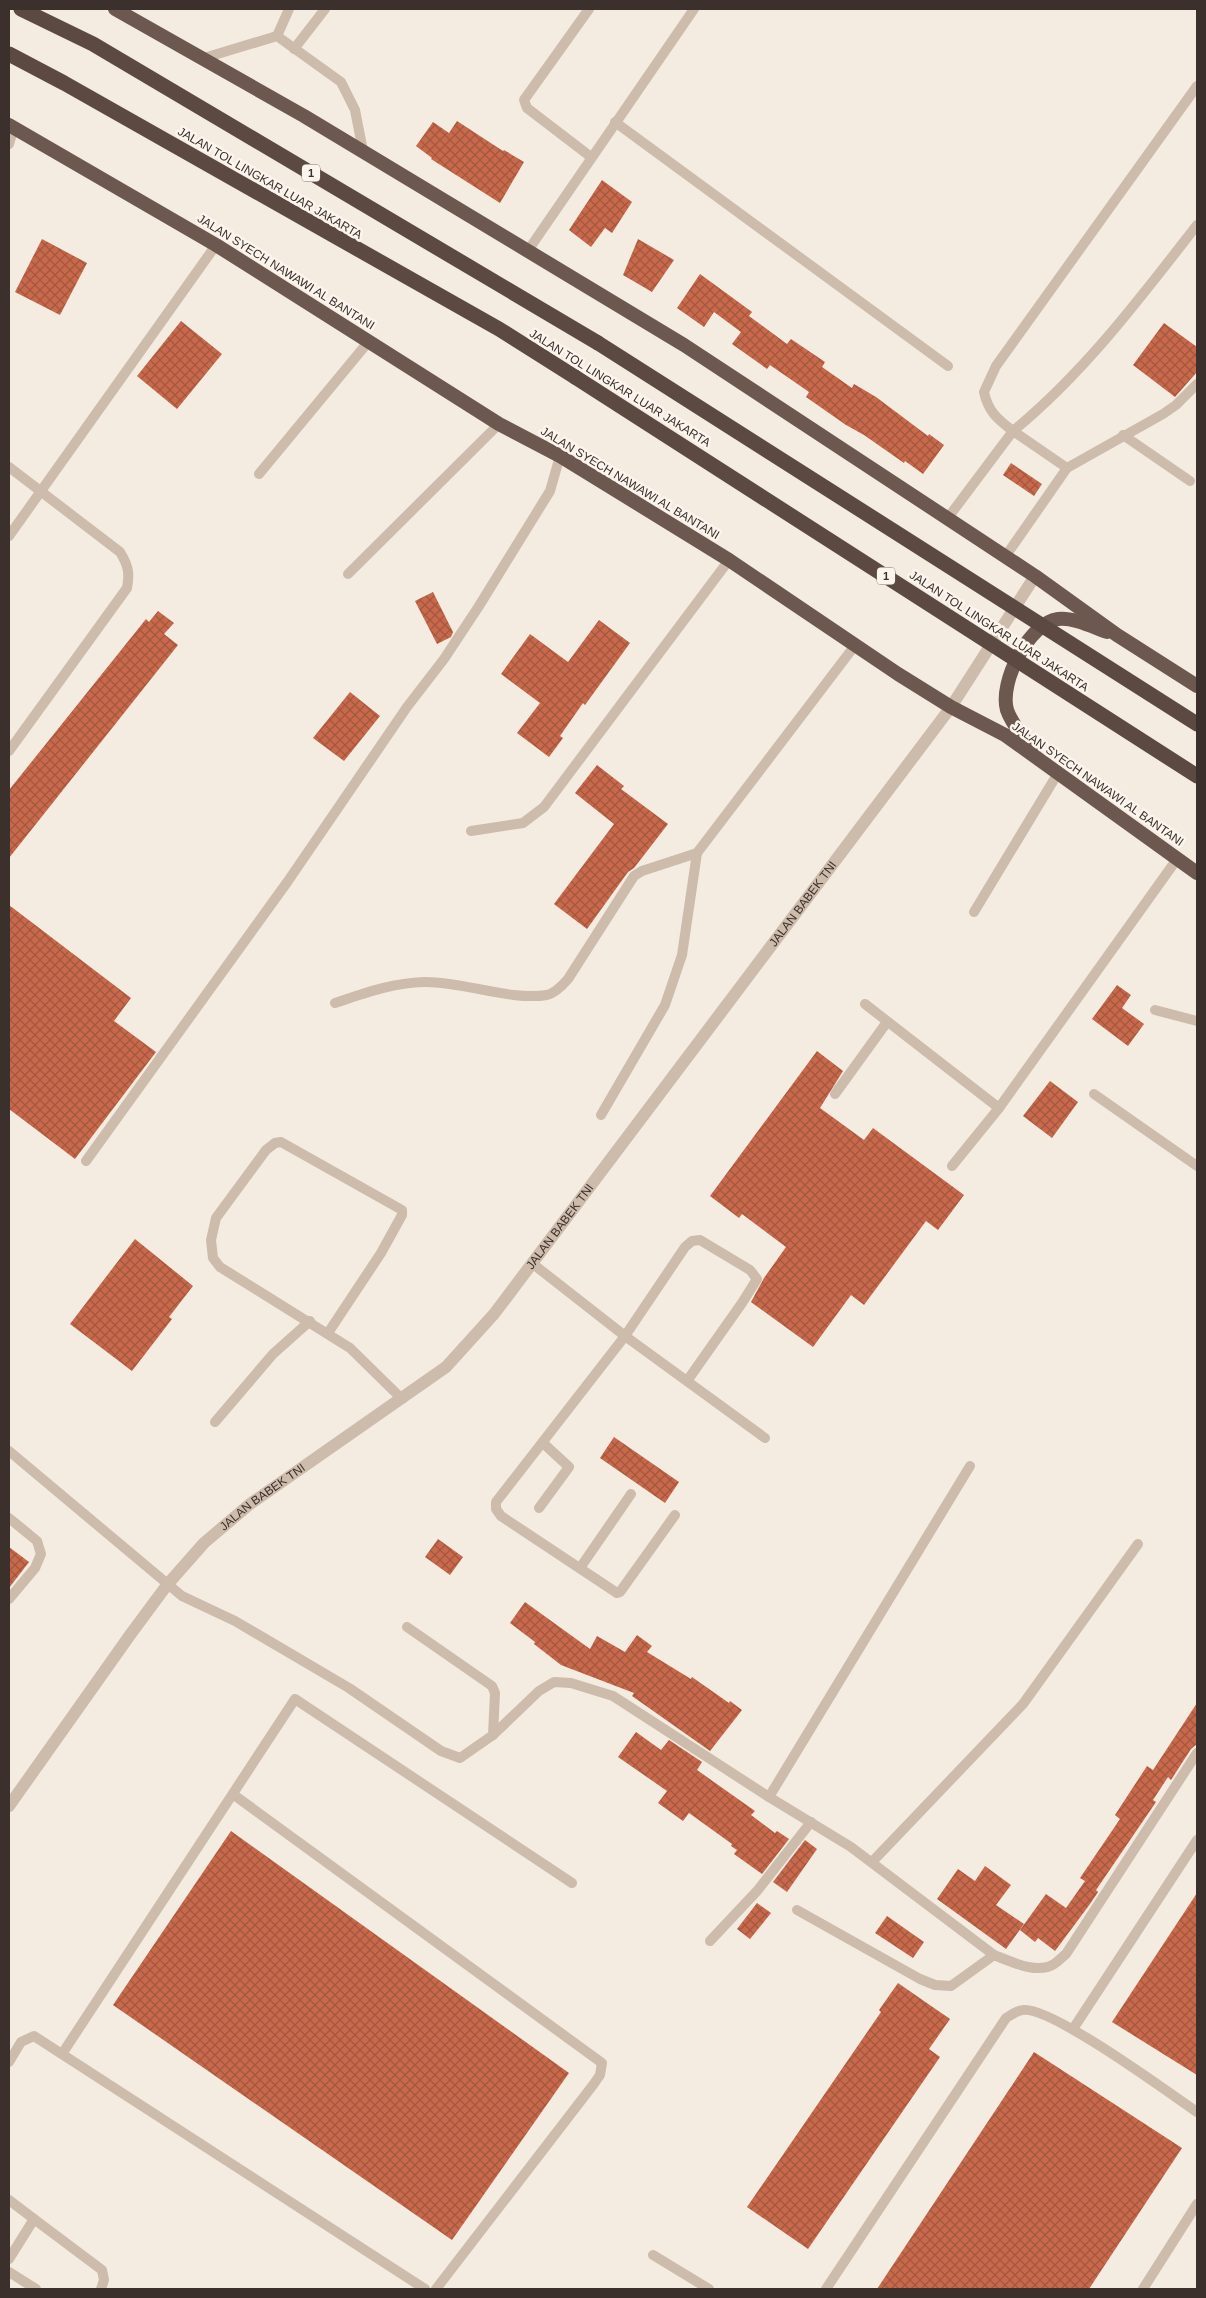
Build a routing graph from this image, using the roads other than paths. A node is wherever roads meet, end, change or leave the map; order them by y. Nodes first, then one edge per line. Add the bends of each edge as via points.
1 (21, 9) edge
2 (289, 9) edge
3 (325, 9) edge
4 (589, 9) edge
5 (694, 9) edge
6 (121, 10) edge
7 (277, 36) junction
8 (294, 49) junction
9 (9, 54) edge
10 (204, 58) junction
11 (1197, 86) edge
12 (615, 122) junction
13 (11, 126) edge
14 (9, 144) edge
15 (363, 151) junction
16 (591, 157) junction
17 (1197, 225) edge
18 (216, 245) junction
19 (527, 252) junction
20 (369, 341) junction
21 (948, 366) dead end
22 (1197, 384) edge
23 (499, 424) junction
24 (1013, 431) junction
25 (1123, 435) junction
26 (560, 456) junction
27 (9, 467) edge
28 (1067, 468) junction
29 (258, 474) dead end
30 (1190, 481) dead end
31 (41, 490) junction
32 (948, 519) junction
33 (9, 536) edge
34 (1005, 557) junction
35 (729, 560) junction
36 (348, 574) dead end
37 (1036, 576) junction
38 (1117, 635) junction
39 (856, 644) junction
40 (1197, 686) edge
41 (951, 707) junction
42 (1197, 724) edge
43 (9, 751) edge
44 (1039, 759) junction
45 (1058, 773) junction
46 (1197, 776) edge
47 (471, 831) dead end
48 (697, 853) junction
49 (1177, 859) junction
50 (1197, 873) edge
51 (974, 912) dead end
52 (335, 1004) dead end
53 (865, 1004) dead end
54 (1156, 1010) dead end
55 (1197, 1021) edge
56 (887, 1022) junction
57 (836, 1094) dead end
58 (1094, 1094) dead end
59 (998, 1108) junction
60 (601, 1115) dead end
61 (86, 1160) dead end
62 (952, 1166) dead end
63 (1197, 1166) edge
64 (533, 1264) junction
65 (310, 1321) junction
66 (328, 1333) junction
67 (625, 1336) junction
68 (687, 1381) junction
69 (402, 1399) junction
70 (215, 1422) dead end
71 (765, 1438) dead end
72 (544, 1443) junction
73 (9, 1451) edge
74 (970, 1466) dead end
75 (631, 1494) dead end
76 (539, 1508) dead end
77 (675, 1515) dead end
78 (9, 1518) edge
79 (1138, 1544) dead end
80 (580, 1568) junction
81 (167, 1585) junction
82 (9, 1599) edge
83 (407, 1627) dead end
84 (493, 1735) junction
85 (1197, 1752) edge
86 (234, 1795) junction
87 (768, 1797) junction
88 (9, 1806) edge
89 (811, 1822) junction
90 (1197, 1840) edge
91 (872, 1862) junction
92 (572, 1884) dead end
93 (797, 1910) dead end
94 (710, 1941) dead end
95 (994, 1955) junction
96 (1072, 2029) junction
97 (62, 2054) junction
98 (9, 2062) edge
99 (1197, 2112) edge
100 (9, 2200) edge
101 (1197, 2204) edge
102 (34, 2219) junction
103 (653, 2254) dead end
104 (9, 2259) edge
105 (9, 2272) edge
106 (36, 2289) edge
107 (102, 2289) edge
108 (425, 2289) edge
109 (436, 2289) edge
110 (709, 2289) edge
111 (826, 2289) edge
112 (1143, 2289) edge

1 - 42 highway, JALAN TOL LINGKAR LUAR JAKARTA / 1, bridge via 93,44 598,342
2 - 7 lane
3 - 8 lane
4 - 16 lane via 524,100 527,108
5 - 12 lane
6 - 10 highway
7 - 8 lane
7 - 10 lane
8 - 15 lane via 341,82 355,110
9 - 46 highway, JALAN TOL LINGKAR LUAR JAKARTA / 1, bridge via 482,320 575,376
10 - 15 highway
11 - 24 lane via 996,366 984,392 986,400 996,419
12 - 16 lane
12 - 21 lane
13 - 14 lane
13 - 18 highway, JALAN SYECH NAWAWI AL BANTANI
15 - 19 highway
16 - 19 lane
17 - 24 lane via 1115,328 1039,409
18 - 20 highway, JALAN SYECH NAWAWI AL BANTANI
18 - 31 lane
19 - 32 highway via 720,369
20 - 23 highway, JALAN SYECH NAWAWI AL BANTANI
20 - 29 lane
22 - 25 lane via 1176,405
23 - 26 highway, JALAN SYECH NAWAWI AL BANTANI
23 - 36 lane
24 - 28 lane
24 - 32 lane
25 - 28 lane
25 - 30 lane
26 - 35 highway, JALAN SYECH NAWAWI AL BANTANI
26 - 61 lane via 550,491 444,659
27 - 31 lane
28 - 34 lane
31 - 33 lane
31 - 43 lane via 120,552 128,565 129,576 127,588
32 - 34 highway
34 - 37 highway
35 - 39 highway, JALAN SYECH NAWAWI AL BANTANI
35 - 47 lane via 544,807 523,823
37 - 38 highway
37 - 41 street, JALAN BABEK TNI
38 - 40 highway
38 - 44 highway via 1057,619 1045,624 1022,649 1008,677 1005,697 1015,725
39 - 41 highway, JALAN SYECH NAWAWI AL BANTANI
39 - 48 lane
41 - 44 highway, JALAN SYECH NAWAWI AL BANTANI via 1004,735
41 - 64 street, JALAN BABEK TNI
44 - 45 highway, JALAN SYECH NAWAWI AL BANTANI
45 - 49 highway, JALAN SYECH NAWAWI AL BANTANI
45 - 51 lane
48 - 52 lane via 634,876 568,979 561,988 548,995 426,982 386,986
48 - 60 lane via 682,955 665,1005
49 - 50 highway, JALAN SYECH NAWAWI AL BANTANI
49 - 59 lane
53 - 56 lane
54 - 55 lane
56 - 57 lane
56 - 59 lane
58 - 63 lane
59 - 62 lane
64 - 67 lane
64 - 69 street, JALAN BABEK TNI via 446,1367
65 - 66 lane
65 - 66 lane via 220,1267 213,1258 211,1240 216,1218 266,1150 275,1143 282,1142 402,1210 381,1253
65 - 70 lane via 273,1354
66 - 69 lane via 350,1348
67 - 68 lane
67 - 68 lane via 692,1241 700,1240 750,1270 757,1279 755,1284
67 - 72 lane
68 - 71 lane
69 - 81 street, JALAN BABEK TNI via 250,1504 204,1543
72 - 76 lane via 569,1467
72 - 80 lane via 496,1502 496,1509 501,1516
73 - 81 lane
74 - 87 lane
75 - 80 lane
77 - 80 lane via 620,1592
78 - 82 lane via 37,1541 41,1554 35,1568
79 - 91 lane via 1023,1704
81 - 84 lane via 349,1688 450,1756 460,1758
81 - 88 street, JALAN BABEK TNI
83 - 84 lane via 492,1686 495,1693
84 - 87 lane via 548,1685 571,1683 613,1696
85 - 95 lane via 1066,1954 1054,1965 1042,1968
86 - 92 lane via 296,1699
86 - 97 lane
86 - 109 lane via 602,2063 600,2075 593,2085
87 - 89 lane
89 - 91 lane
89 - 94 lane via 757,1890
90 - 96 lane
91 - 95 lane
93 - 95 lane via 936,1985 951,1986
96 - 99 lane
96 - 111 lane via 1038,2012 1023,2010 1006,2018
97 - 98 lane via 34,2036 21,2042
97 - 108 lane
100 - 102 lane
101 - 112 lane
102 - 104 lane
102 - 107 lane via 102,2270
103 - 110 lane
105 - 106 lane

